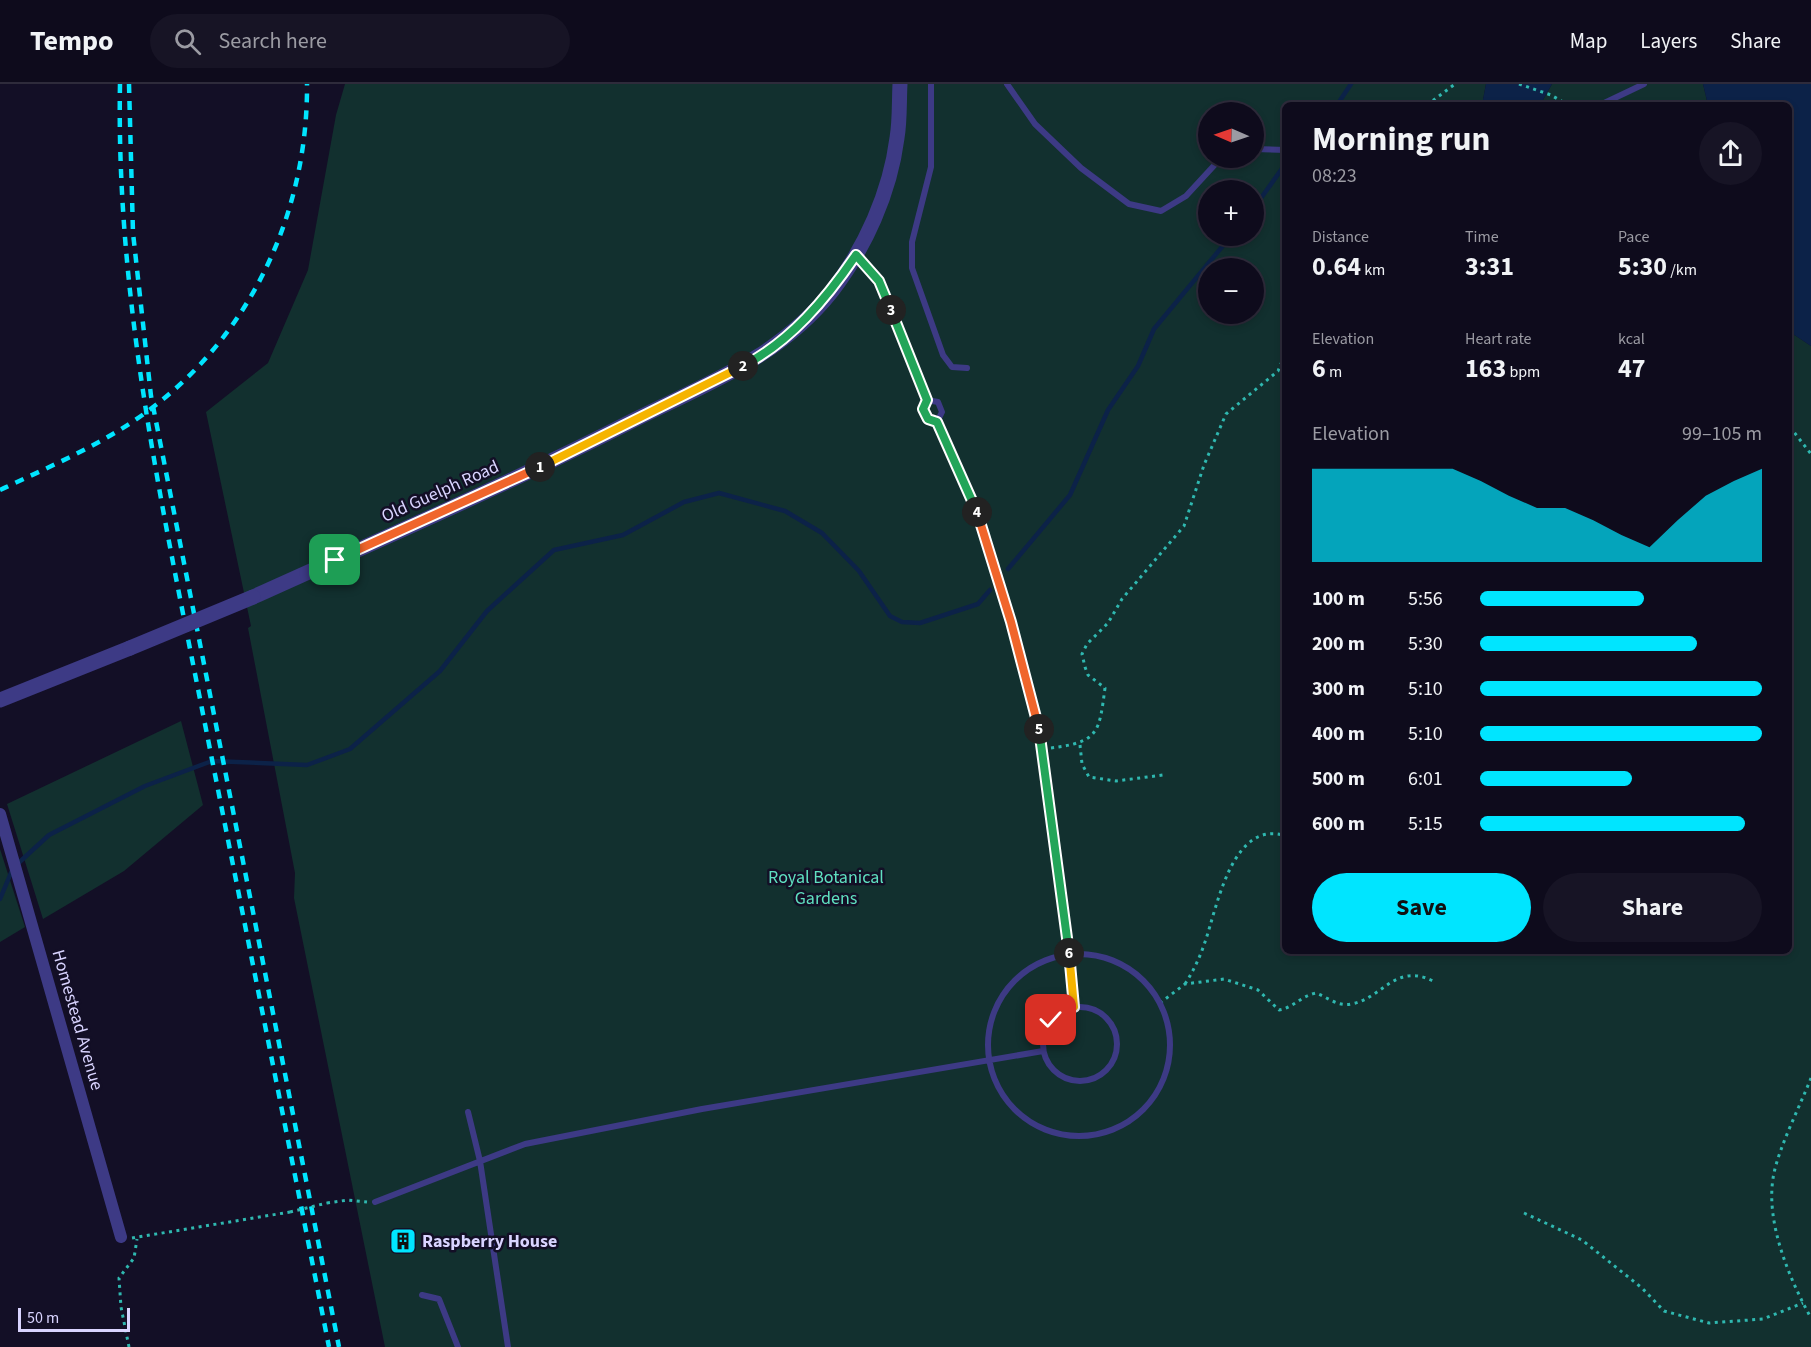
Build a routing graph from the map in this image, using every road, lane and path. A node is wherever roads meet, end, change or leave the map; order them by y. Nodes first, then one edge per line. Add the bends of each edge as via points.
1 (900, 84) edge
2 (931, 84) edge
3 (1007, 84) edge
4 (1455, 84) edge
5 (1519, 84) edge
6 (1644, 84) edge
7 (1431, 102) edge
8 (1563, 102) edge
9 (1606, 102) edge
10 (1264, 149) edge
11 (1282, 150) edge
12 (1212, 168) edge
13 (856, 255) junction
14 (1282, 362) edge
15 (967, 368) dead end
16 (927, 400) junction
17 (937, 422) junction
18 (1792, 430) edge
19 (1811, 454) edge
20 (0, 700) edge
21 (1080, 745) junction
22 (1042, 750) junction
23 (1163, 775) dead end
24 (0, 813) edge
25 (1282, 836) edge
26 (1069, 954) junction
27 (1433, 981) dead end
28 (1185, 984) junction
29 (1160, 1003) junction
30 (1074, 1007) junction
31 (1043, 1051) junction
32 (989, 1060) junction
33 (1811, 1078) edge
34 (468, 1112) dead end
35 (480, 1161) junction
36 (375, 1202) joint
37 (1524, 1213) dead end
38 (121, 1237) joint
39 (137, 1239) junction
40 (422, 1295) dead end
41 (1803, 1303) junction
42 (1811, 1318) edge
43 (129, 1347) edge
44 (458, 1347) edge
45 (508, 1347) edge

1 - 13 street, Old Guelph Road via 897,139 888,181
2 - 15 lane via 931,167 912,242 912,268 943,356 951,367
3 - 12 lane via 1035,124 1081,168 1129,204 1161,212 1186,196
4 - 7 path
5 - 8 path
6 - 9 lane
10 - 11 lane
13 - 16 lane via 879,281
13 - 20 street, Old Guelph Road, bridge via 831,293 762,356 579,449 253,597
14 - 21 path via 1278,371 1227,414 1204,465 1184,526 1087,644 1082,654 1085,667 1105,688 1102,718
16 - 17 lane via 923,409 928,419
16 - 17 lane via 938,402 942,412
17 - 22 lane via 984,528 1037,716
18 - 19 path
21 - 22 path
21 - 23 path via 1082,764 1089,777 1116,781
22 - 26 lane
24 - 38 street, Homestead Avenue
25 - 28 path via 1261,836 1251,841 1227,873 1204,944
26 - 29 lane via 1096,955 1122,964 1144,981
26 - 30 lane
26 - 32 lane via 1036,964 1010,985 992,1015
27 - 28 path via 1424,976 1401,978 1351,1004 1338,1004 1316,993 1279,1010 1258,990 1224,979
28 - 29 path
29 - 32 lane via 1170,1042 1164,1076 1147,1105 1114,1129 1074,1136 1035,1125 1005,1098
30 - 31 lane via 1051,1020 1044,1035
30 - 31 lane via 1097,1011 1110,1022 1117,1044 1110,1066 1097,1077 1075,1081 1054,1071
31 - 32 lane
32 - 35 lane via 691,1111 525,1144
33 - 41 path via 1774,1172 1772,1201 1783,1257
34 - 35 lane
35 - 36 lane
35 - 45 lane
36 - 39 path, bridge via 327,1203
37 - 41 path via 1582,1240 1664,1311 1709,1323 1762,1319
38 - 39 path
39 - 43 path via 134,1257 119,1278
40 - 44 lane via 439,1299
41 - 42 path

